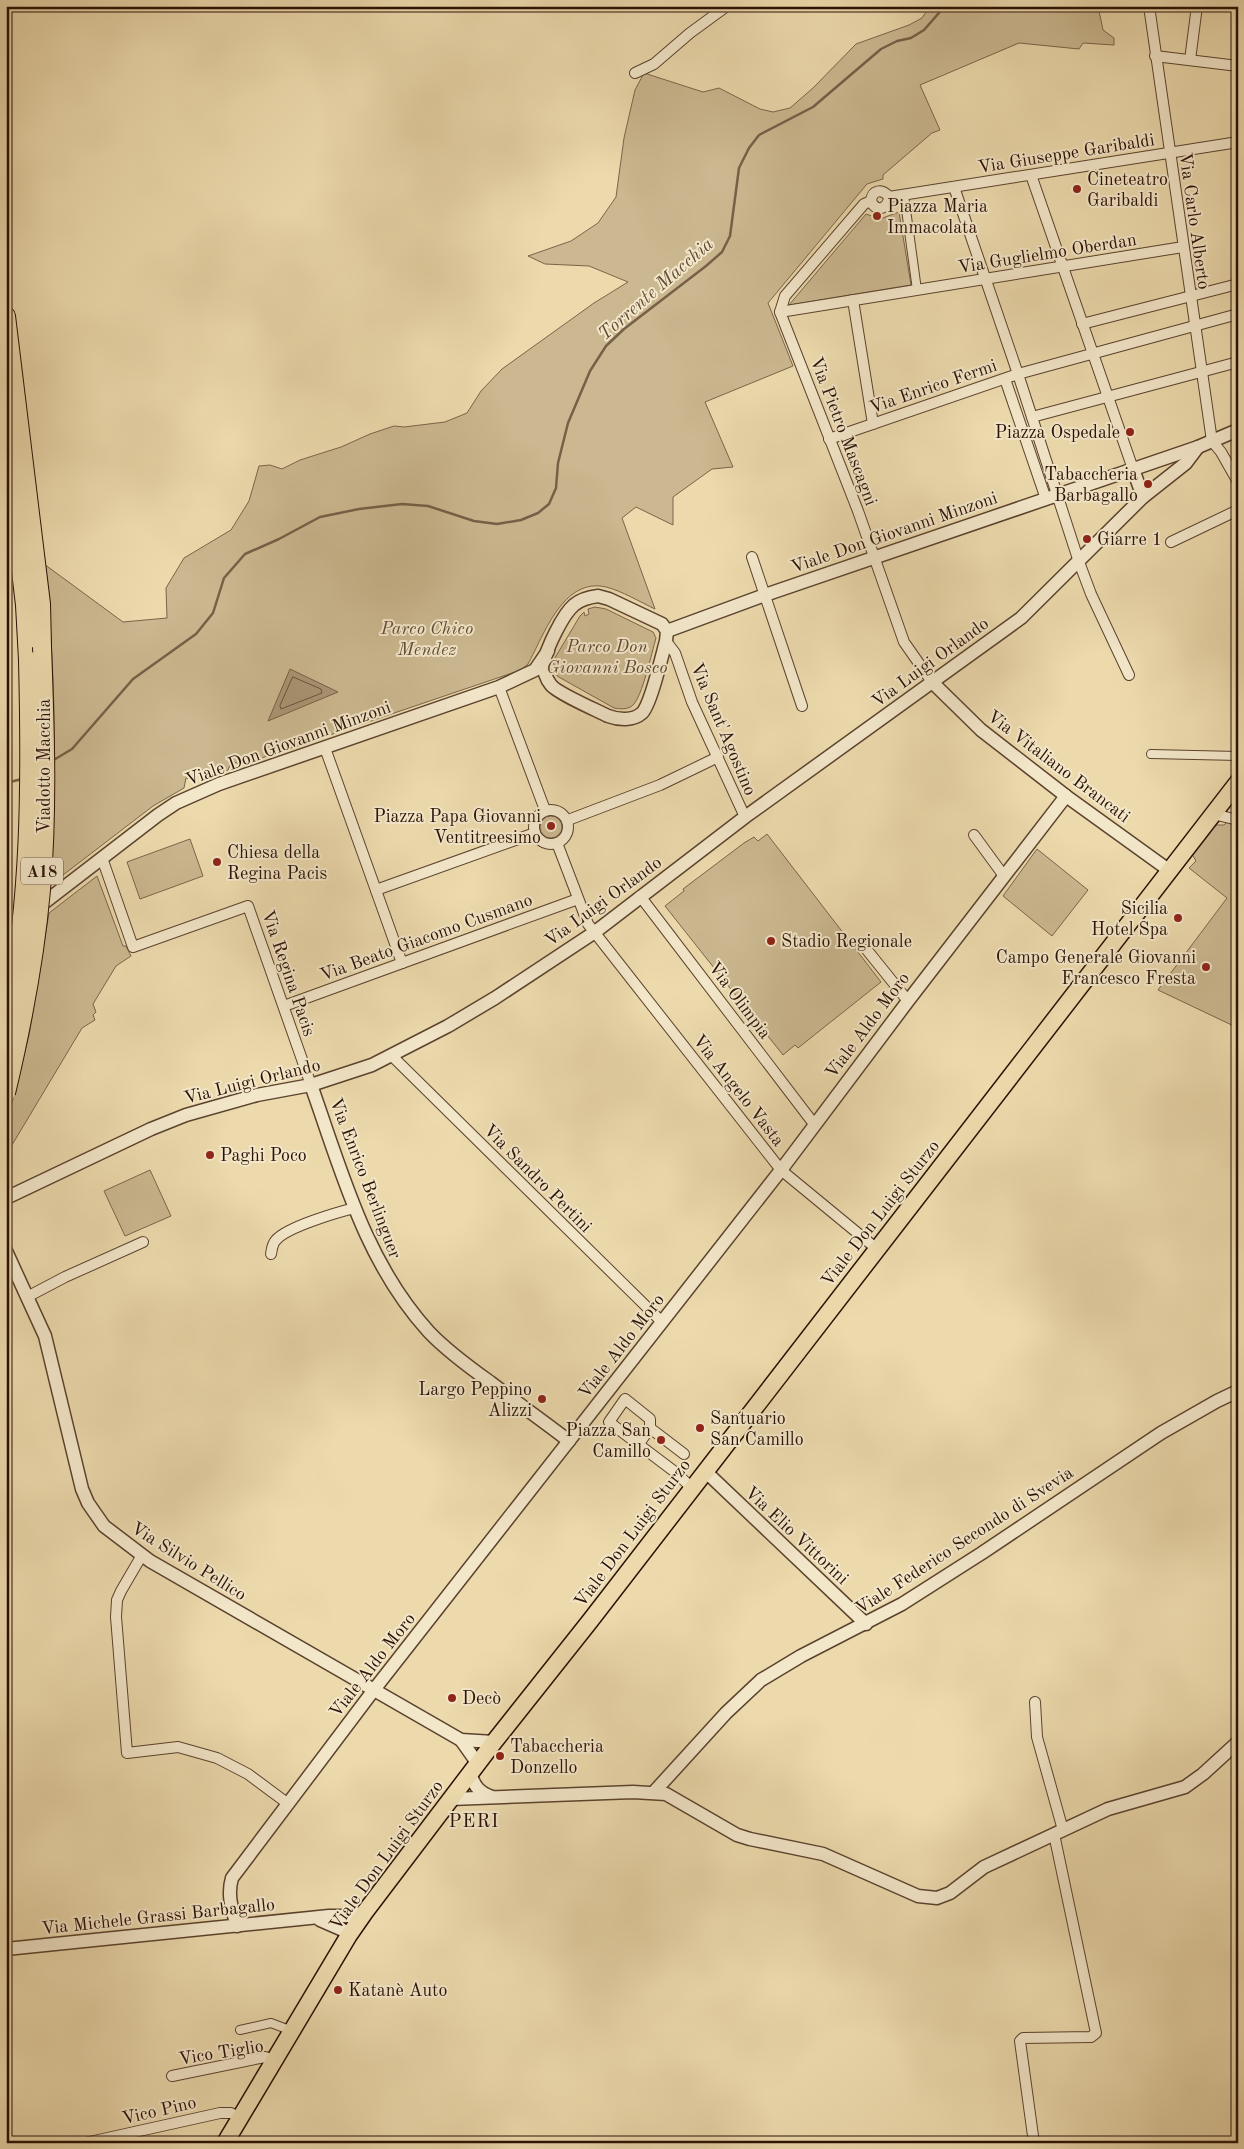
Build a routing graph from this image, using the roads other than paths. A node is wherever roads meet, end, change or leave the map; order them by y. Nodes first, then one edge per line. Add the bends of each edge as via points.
1 (727, 6) edge
2 (1149, 6) edge
3 (1197, 6) edge
4 (1155, 56) junction
5 (1190, 60) junction
6 (1238, 66) edge
7 (635, 74) dead end
8 (1238, 142) edge
9 (1169, 153) junction
10 (1031, 175) junction
11 (956, 187) junction
12 (904, 195) junction
13 (1183, 247) junction
14 (1063, 266) junction
15 (985, 279) junction
16 (1238, 284) edge
17 (917, 290) junction
18 (1190, 296) junction
19 (854, 303) junction
20 (1238, 314) edge
21 (781, 315) junction
22 (6, 316) edge
23 (1082, 324) junction
24 (1194, 326) junction
25 (1093, 353) junction
26 (1238, 362) edge
27 (1200, 372) junction
28 (1018, 374) junction
29 (1005, 379) junction
30 (1108, 397) junction
31 (1032, 416) junction
32 (873, 424) junction
33 (1238, 430) edge
34 (829, 439) junction
35 (1212, 440) junction
36 (6, 444) edge
37 (1198, 447) junction
38 (1130, 470) junction
39 (1238, 482) edge
40 (1058, 494) junction
41 (1143, 497) junction
42 (1046, 499) junction
43 (1238, 510) edge
44 (1171, 542) dead end
45 (752, 557) dead end
46 (873, 558) junction
47 (1079, 562) junction
48 (765, 595) junction
49 (668, 634) junction
50 (548, 650) junction
51 (1129, 675) dead end
52 (932, 682) junction
53 (551, 686) junction
54 (499, 687) junction
55 (802, 706) dead end
56 (325, 748) junction
57 (1151, 754) dead end
58 (1238, 756) edge
59 (718, 757) junction
60 (1238, 782) edge
61 (1066, 796) junction
62 (545, 810) junction
63 (1213, 814) junction
64 (745, 817) junction
65 (568, 820) junction
66 (1238, 820) edge
67 (535, 833) junction
68 (974, 835) dead end
69 (559, 847) junction
70 (102, 858) junction
71 (1170, 870) junction
72 (1004, 876) junction
73 (376, 890) junction
74 (640, 896) junction
75 (578, 899) junction
76 (6, 932) edge
77 (595, 932) junction
78 (867, 950) dead end
79 (402, 963) junction
80 (908, 1001) junction
81 (284, 1006) junction
82 (6, 1024) edge
83 (392, 1056) junction
84 (311, 1084) junction
85 (6, 1093) edge
86 (814, 1124) junction
87 (781, 1170) junction
88 (8, 1199) edge
89 (355, 1208) junction
90 (143, 1242) dead end
91 (877, 1249) junction
92 (6, 1251) edge
93 (271, 1254) dead end
94 (27, 1296) junction
95 (662, 1322) junction
96 (1238, 1392) edge
97 (650, 1428) junction
98 (569, 1441) junction
99 (638, 1445) junction
100 (684, 1454) dead end
101 (704, 1471) junction
102 (692, 1488) junction
103 (142, 1555) junction
104 (866, 1624) junction
105 (373, 1691) junction
106 (1035, 1702) dead end
107 (461, 1740) junction
108 (494, 1742) junction
109 (1238, 1742) edge
110 (474, 1769) junction
111 (654, 1792) junction
112 (492, 1796) junction
113 (451, 1799) junction
114 (287, 1803) junction
115 (1059, 1832) junction
116 (366, 1912) junction
117 (312, 1918) junction
118 (237, 1926) junction
119 (349, 1936) junction
120 (6, 1949) edge
121 (240, 2030) dead end
122 (292, 2032) junction
123 (275, 2060) junction
124 (172, 2076) dead end
125 (240, 2118) junction
126 (85, 2143) edge
127 (226, 2143) edge
128 (1034, 2143) edge

1 - 7 street via 654,64
2 - 4 street, Via Carlo Alberto
3 - 5 street
4 - 5 street
4 - 9 street, Via Carlo Alberto
5 - 6 street
8 - 9 street, Via Giuseppe Garibaldi
9 - 10 street, Via Giuseppe Garibaldi
9 - 13 street, Via Carlo Alberto
10 - 11 street, Via Giuseppe Garibaldi
10 - 14 street
11 - 12 street, Via Giuseppe Garibaldi
11 - 15 street
12 - 17 street
12 - 21 street, Via Giuseppe Garibaldi via 889,197 884,208 878,209 871,201 864,204 785,296
13 - 14 street, Via Guglielmo Oberdan
13 - 18 street, Via Carlo Alberto
14 - 15 street, Via Guglielmo Oberdan
14 - 23 street
15 - 17 street, Via Guglielmo Oberdan
15 - 28 street
16 - 18 street
17 - 19 street, Via Guglielmo Oberdan
18 - 23 street
18 - 24 street, Via Carlo Alberto
19 - 21 street, Via Guglielmo Oberdan
19 - 32 street
20 - 24 street, Via Enrico Fermi
21 - 34 street, Via Pietro Mascagni
22 - 85 highway, Viadotto Macchia / A18, bridge via 40,604 45,776 41,890 26,1005
23 - 25 street
24 - 25 street, Via Enrico Fermi
24 - 27 street, Via Carlo Alberto
25 - 28 street, Via Enrico Fermi
25 - 30 street
26 - 27 street
27 - 30 street
27 - 35 street, Via Carlo Alberto
28 - 29 street, Via Enrico Fermi
28 - 31 street
29 - 32 street, Via Enrico Fermi
29 - 42 street
30 - 31 street
30 - 38 street
31 - 40 street
32 - 34 street, Via Enrico Fermi
33 - 35 street, Viale Don Giovanni Minzoni
34 - 46 street, Via Pietro Mascagni
35 - 37 street, Viale Don Giovanni Minzoni
35 - 39 street
36 - 82 highway, Viadotto Macchia / A18, bridge via 25,605 30,776 22,928
37 - 38 street, Viale Don Giovanni Minzoni
37 - 41 street, Via Luigi Orlando via 1186,463
38 - 40 street, Viale Don Giovanni Minzoni
38 - 41 street
40 - 42 street, Viale Don Giovanni Minzoni
40 - 47 street
41 - 47 street, Via Luigi Orlando
42 - 46 street, Viale Don Giovanni Minzoni
43 - 44 street
45 - 48 street
46 - 48 street, Viale Don Giovanni Minzoni
46 - 52 street, Via Pietro Mascagni via 904,642
47 - 51 street
47 - 52 street, Via Luigi Orlando via 1021,618
48 - 49 street, Viale Don Giovanni Minzoni
48 - 55 street
49 - 50 street via 662,624 609,599 589,597 568,612
49 - 53 street via 646,707 636,716 617,719 608,716
49 - 59 street, Via Sant'Agostino via 692,702
50 - 53 street via 544,664
50 - 54 street via 534,670
52 - 61 street, Via Vitaliano Brancati via 980,730
52 - 64 street, Via Luigi Orlando
53 - 54 street via 532,680
54 - 56 street, Viale Don Giovanni Minzoni
54 - 62 street
56 - 70 street, Viale Don Giovanni Minzoni via 198,792 158,815
56 - 73 street
57 - 58 street
59 - 64 street, Via Sant'Agostino
59 - 65 street via 660,785
60 - 63 main road, Viale Don Luigi Sturzo
61 - 71 street, Via Vitaliano Brancati
61 - 72 street, Viale Aldo Moro
62 - 65 street via 554,809
62 - 67 street via 534,824
63 - 66 street
63 - 71 main road, Viale Don Luigi Sturzo
64 - 74 street, Via Luigi Orlando
65 - 69 street via 569,829
67 - 69 street via 540,840
67 - 73 street
68 - 72 street
69 - 75 street, Via Angelo Vasta
70 - 76 street, Viale Don Giovanni Minzoni
70 - 81 street, Via Regina Pacis via 133,947 248,906
71 - 91 main road, Viale Don Luigi Sturzo
72 - 80 street, Viale Aldo Moro
73 - 79 street
74 - 77 street, Via Luigi Orlando
74 - 86 street, Via Olimpia
75 - 77 street, Via Angelo Vasta via 588,924
75 - 79 street, Via Beato Giacomo Cusmano
77 - 83 street, Via Luigi Orlando via 478,1008
77 - 87 street, Via Angelo Vasta
78 - 80 street
79 - 81 street, Via Beato Giacomo Cusmano
80 - 86 street, Viale Aldo Moro
81 - 84 street, Via Regina Pacis
83 - 84 street, Via Luigi Orlando via 349,1074
83 - 95 street, Via Sandro Pertini
84 - 88 street, Via Luigi Orlando via 262,1093 186,1115
84 - 89 street, Via Enrico Berlinguer
86 - 87 street, Viale Aldo Moro
87 - 91 street, Via Angelo Vasta
87 - 95 street, Viale Aldo Moro
89 - 93 street via 320,1218 280,1236
89 - 98 street, Via Enrico Berlinguer via 384,1272 430,1333 470,1368
90 - 94 street
91 - 101 main road, Viale Don Luigi Sturzo
92 - 94 street, Via Silvio Pellico
94 - 103 street, Via Silvio Pellico via 45,1336 75,1464 88,1503 104,1526
95 - 98 street, Viale Aldo Moro
96 - 104 street, Viale Federico Secondo di Svevia via 1168,1429 949,1574
97 - 99 street
97 - 99 street via 650,1418 625,1400 609,1422
97 - 100 street
98 - 105 street, Viale Aldo Moro
99 - 102 street
101 - 102 main road, Viale Don Luigi Sturzo
101 - 104 street, Via Elio Vittorini
102 - 108 main road, Viale Don Luigi Sturzo
103 - 105 street, Via Silvio Pellico
103 - 114 street via 117,1600 127,1753 178,1747 217,1758 248,1774
104 - 111 street, Viale Federico Secondo di Svevia via 761,1680 726,1713
105 - 107 street, Via Silvio Pellico
105 - 114 street, Viale Aldo Moro
106 - 115 street via 1037,1737
107 - 108 street
107 - 110 street
108 - 110 main road, Viale Don Luigi Sturzo
109 - 115 street via 1185,1787 1119,1804
110 - 112 street via 475,1788
110 - 113 main road, Viale Don Luigi Sturzo
111 - 112 street
111 - 115 street via 677,1799 737,1835 823,1854 928,1898 950,1893 984,1867
112 - 113 street
113 - 116 main road, Viale Don Luigi Sturzo
114 - 118 street, Viale Aldo Moro via 232,1878 229,1900
115 - 128 street via 1096,2033 1092,2037 1023,2038 1020,2041
116 - 117 street, Via Michele Grassi Barbagallo
116 - 119 main road, Viale Don Luigi Sturzo
117 - 118 street, Via Michele Grassi Barbagallo
117 - 119 street via 332,1924
118 - 120 street, Via Michele Grassi Barbagallo
119 - 122 main road, Viale Don Luigi Sturzo
121 - 122 street via 271,2023
122 - 123 main road, Viale Don Luigi Sturzo
123 - 124 street, Vico Tiglio via 265,2057
123 - 125 main road, Viale Don Luigi Sturzo
125 - 126 street, Vico Pino via 220,2113
125 - 127 main road, Viale Don Luigi Sturzo

